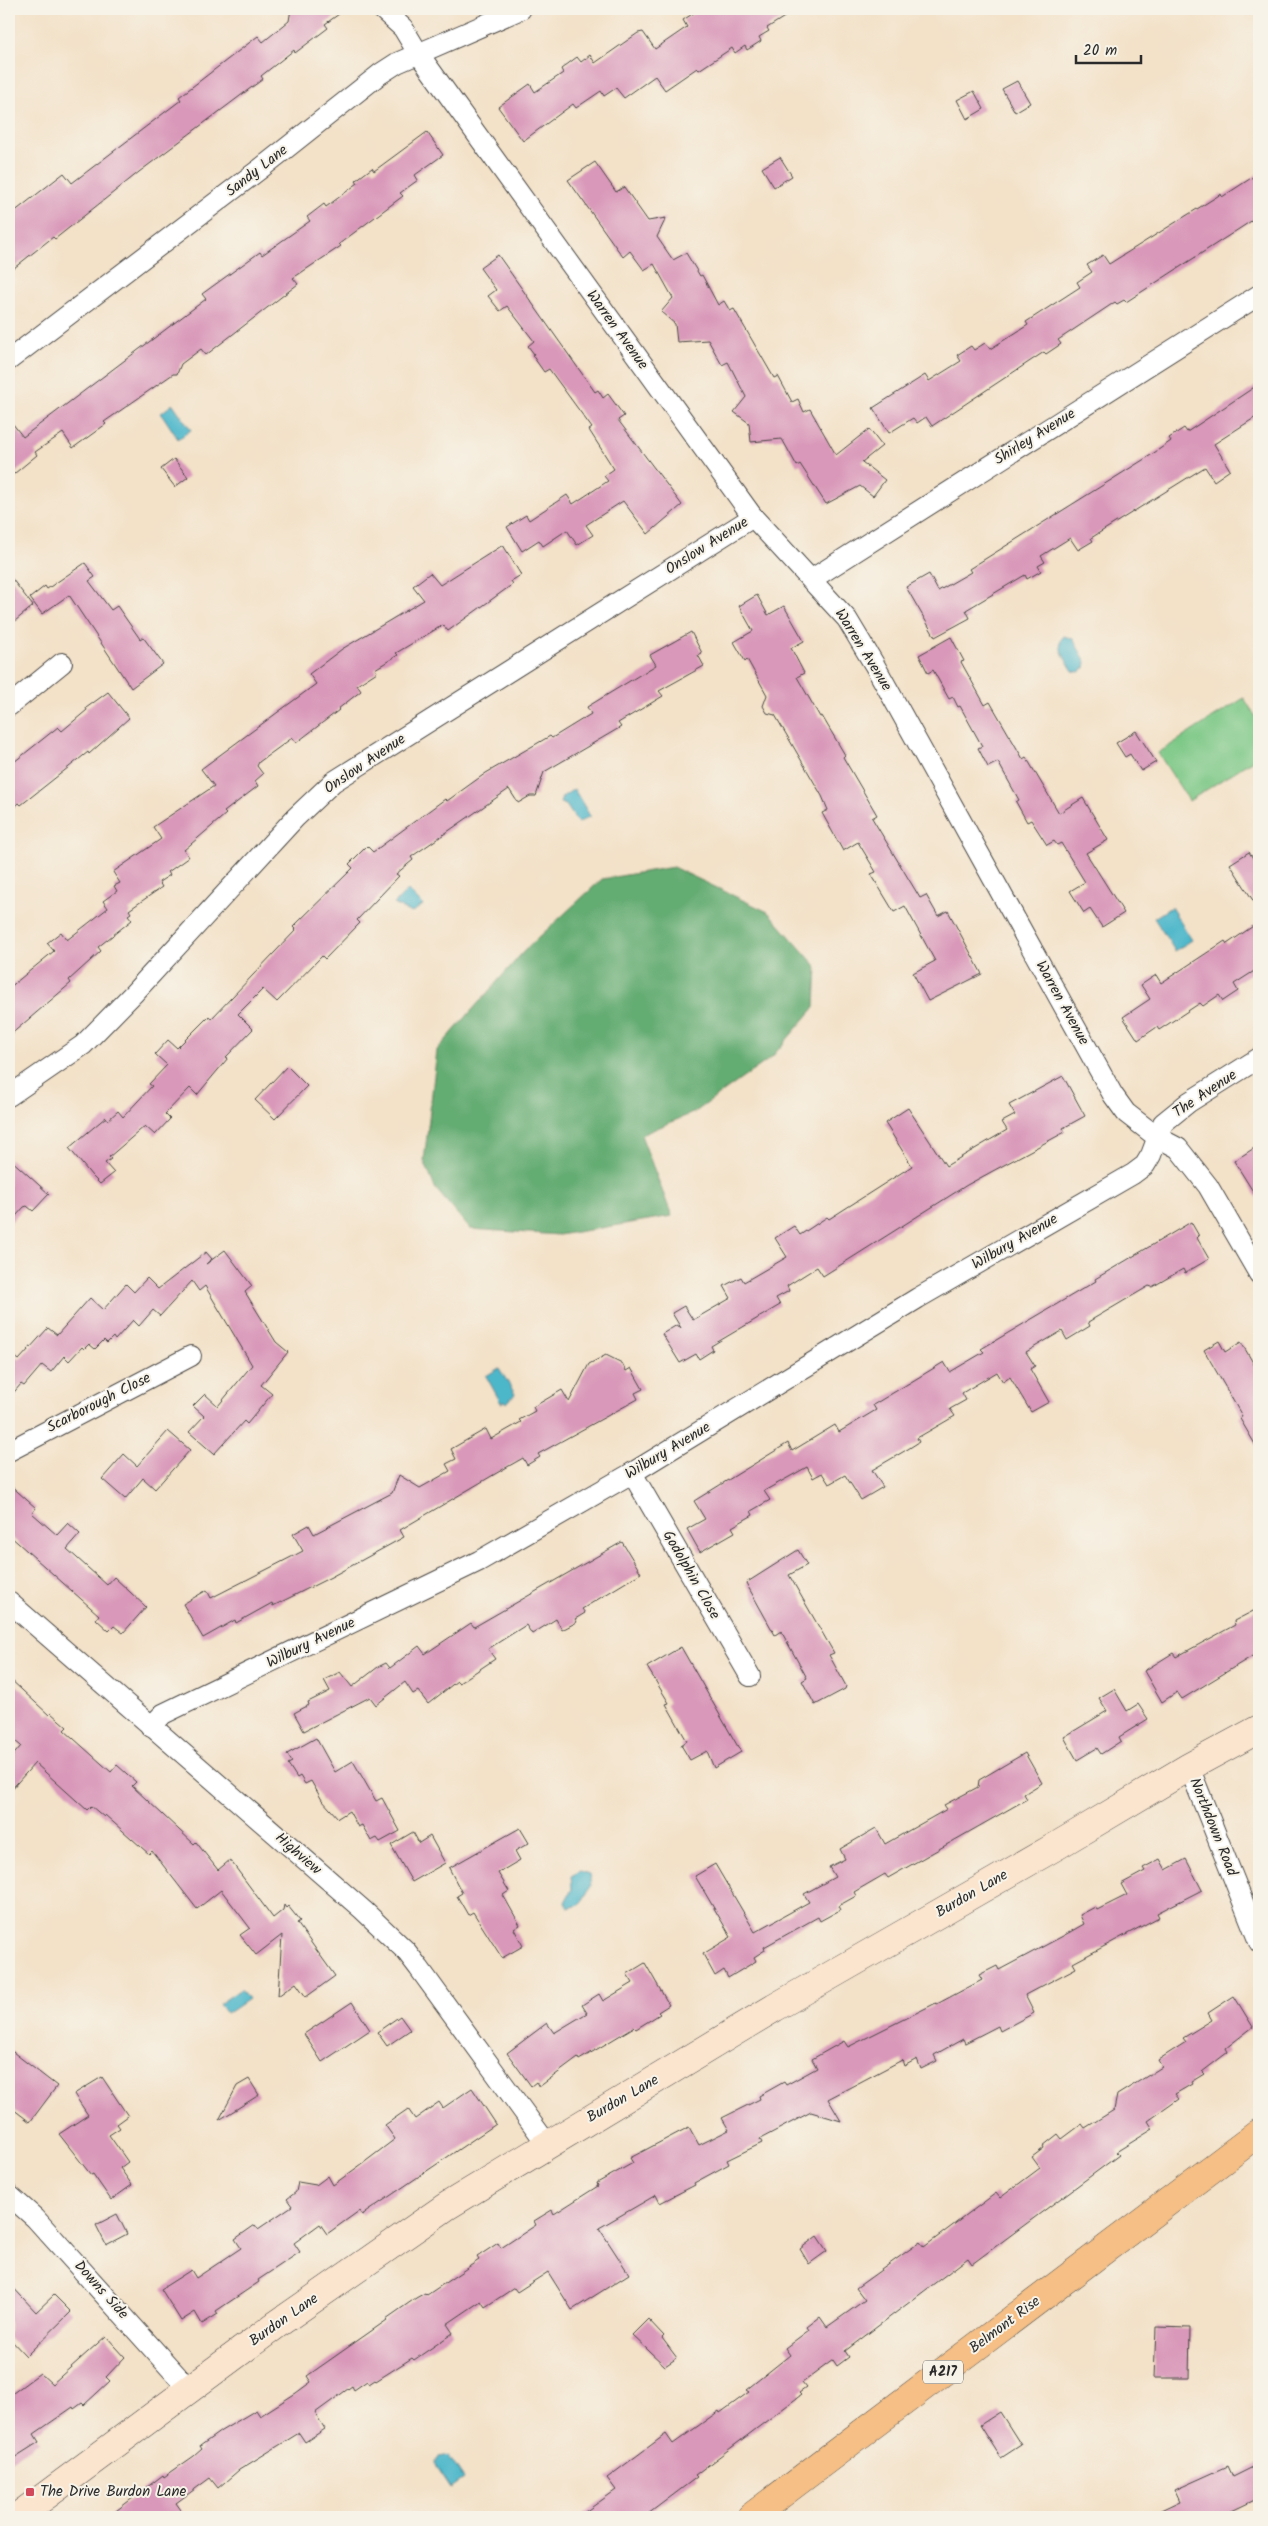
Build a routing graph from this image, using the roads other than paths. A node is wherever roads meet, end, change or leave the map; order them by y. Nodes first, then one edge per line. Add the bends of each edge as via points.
1 (382, 9) edge
2 (521, 9) edge
3 (418, 53) junction
4 (1259, 295) edge
5 (9, 360) edge
6 (753, 517) junction
7 (812, 579) junction
8 (62, 663) dead end
9 (9, 706) edge
10 (1259, 1058) edge
11 (9, 1096) edge
12 (1157, 1137) junction
13 (1259, 1274) edge
14 (191, 1356) dead end
15 (9, 1451) edge
16 (632, 1473) junction
17 (9, 1602) edge
18 (750, 1676) dead end
19 (152, 1727) junction
20 (1259, 1729) edge
21 (1189, 1767) junction
22 (1259, 1942) edge
23 (1259, 2133) edge
24 (547, 2144) junction
25 (9, 2195) edge
26 (189, 2389) junction
27 (17, 2517) edge
28 (751, 2517) edge

1 - 3 street, Warren Avenue via 403,28
2 - 3 street, Sandy Lane
3 - 5 street, Sandy Lane via 380,74
3 - 6 street, Warren Avenue
4 - 7 street, Shirley Avenue
6 - 7 street, Warren Avenue
6 - 11 street, Onslow Avenue via 333,782 295,818 83,1045
7 - 12 street, Warren Avenue via 847,619 874,664 1113,1095 1126,1113
8 - 9 street
10 - 12 street, The Avenue via 1189,1102 1163,1123
12 - 13 street, Warren Avenue via 1178,1148 1208,1186
12 - 16 street, Wilbury Avenue via 1145,1165 1133,1174 918,1298
14 - 15 street, Scarborough Close
16 - 18 street, Godolphin Close
16 - 19 street, Wilbury Avenue via 479,1561 163,1714
17 - 19 street, Highview
19 - 24 street, Highview via 406,1951
20 - 21 street, Burdon Lane
21 - 22 street, Northdown Road
21 - 24 street, Burdon Lane
23 - 28 highway, Belmont Rise / A217
24 - 26 street, Burdon Lane via 447,2206
25 - 26 street, Downs Side via 35,2218
26 - 27 street, Burdon Lane

